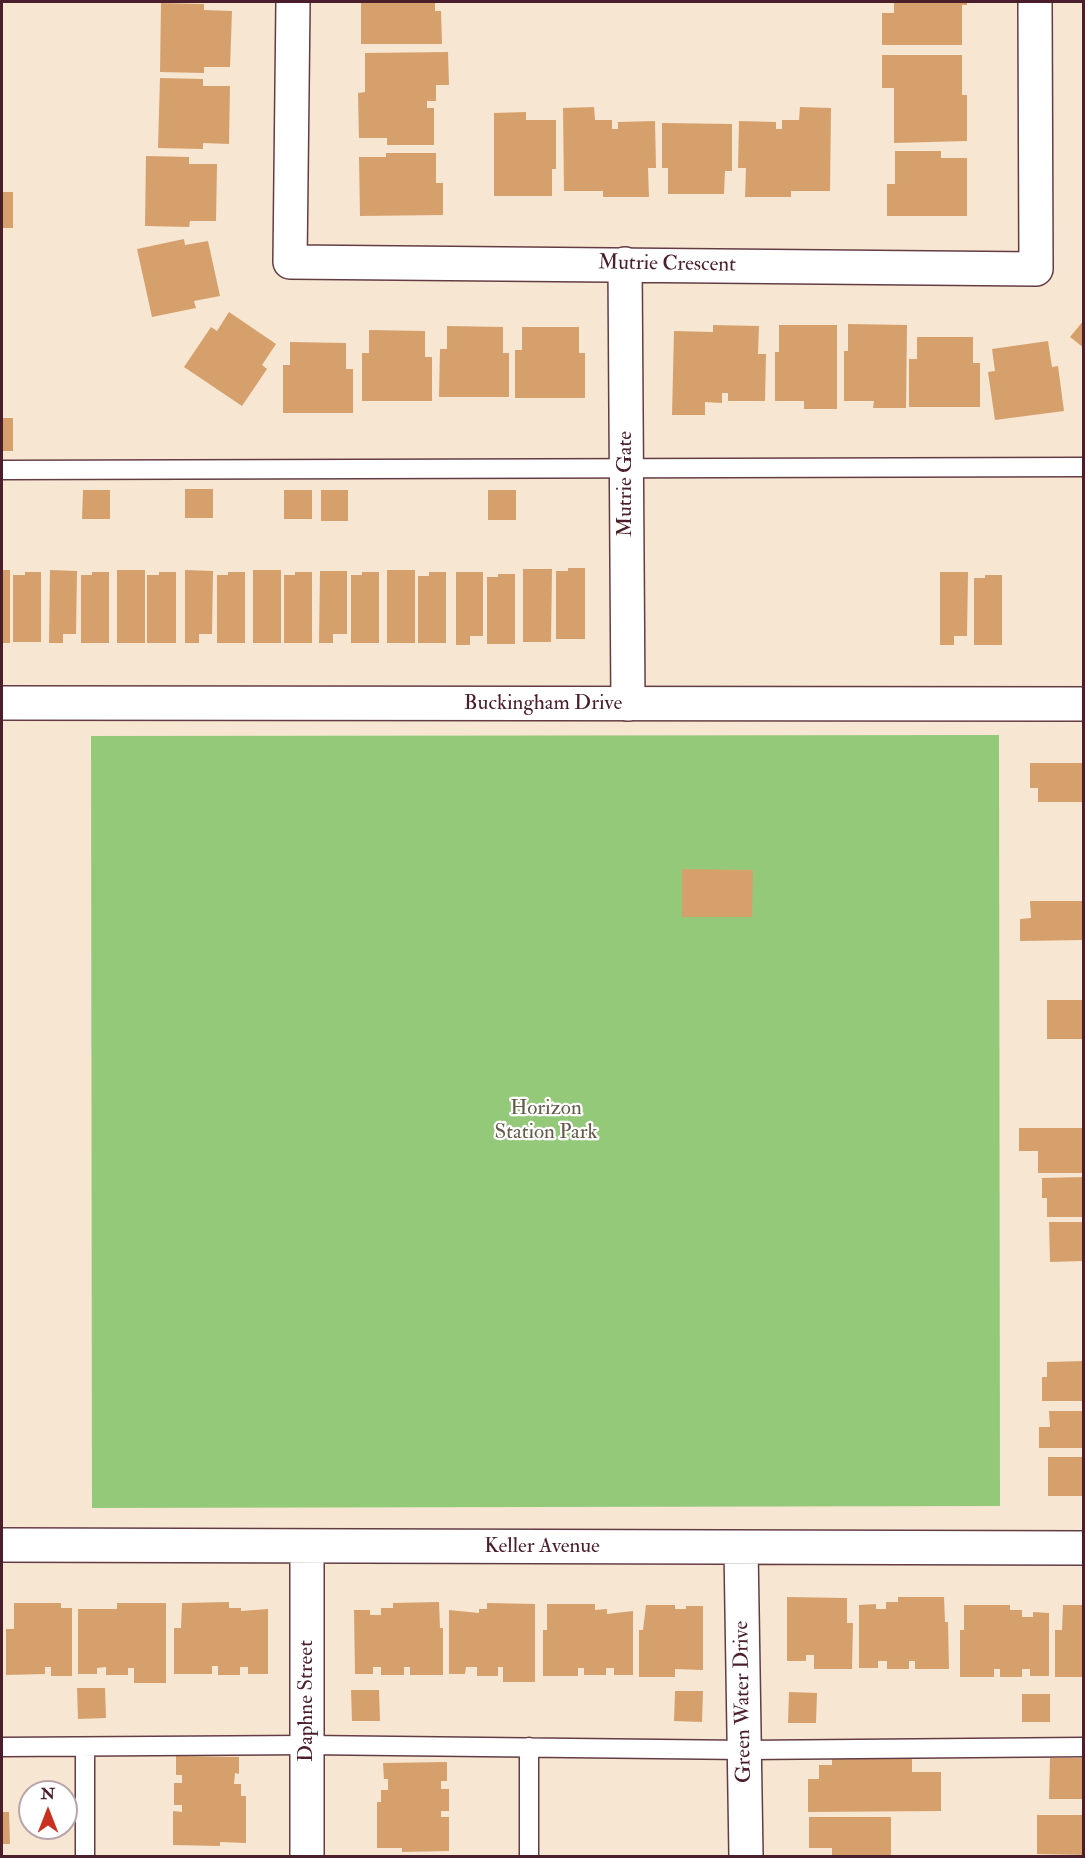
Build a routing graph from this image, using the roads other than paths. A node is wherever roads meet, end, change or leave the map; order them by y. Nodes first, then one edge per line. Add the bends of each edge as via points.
1 (293, 2) edge
2 (1035, 2) edge
3 (625, 264) junction
4 (1083, 467) edge
5 (626, 468) junction
6 (2, 470) edge
7 (2, 703) edge
8 (628, 704) junction
9 (1083, 704) edge
10 (2, 1545) edge
11 (307, 1546) junction
12 (741, 1548) junction
13 (1083, 1548) edge
14 (307, 1745) junction
15 (2, 1747) edge
16 (85, 1747) junction
17 (529, 1747) junction
18 (1083, 1747) edge
19 (746, 1750) junction
20 (85, 1857) edge
21 (307, 1857) edge
22 (529, 1857) edge
23 (746, 1857) edge

1 - 3 street, Mutrie Crescent via 290,262
2 - 3 street, Mutrie Crescent via 1036,269
3 - 5 street, Mutrie Gate
4 - 5 lane
5 - 6 lane
5 - 8 street, Mutrie Gate
7 - 8 street, Buckingham Drive
8 - 9 street, Buckingham Drive
10 - 11 street, Keller Avenue
11 - 12 street, Keller Avenue
11 - 14 street, Daphne Street
12 - 13 street, Keller Avenue
12 - 19 street, Green Water Drive
14 - 16 lane
14 - 17 lane
14 - 21 street, Daphne Street
15 - 16 lane
16 - 20 lane
17 - 19 lane
17 - 22 lane
18 - 19 lane
19 - 23 street, Green Water Drive

